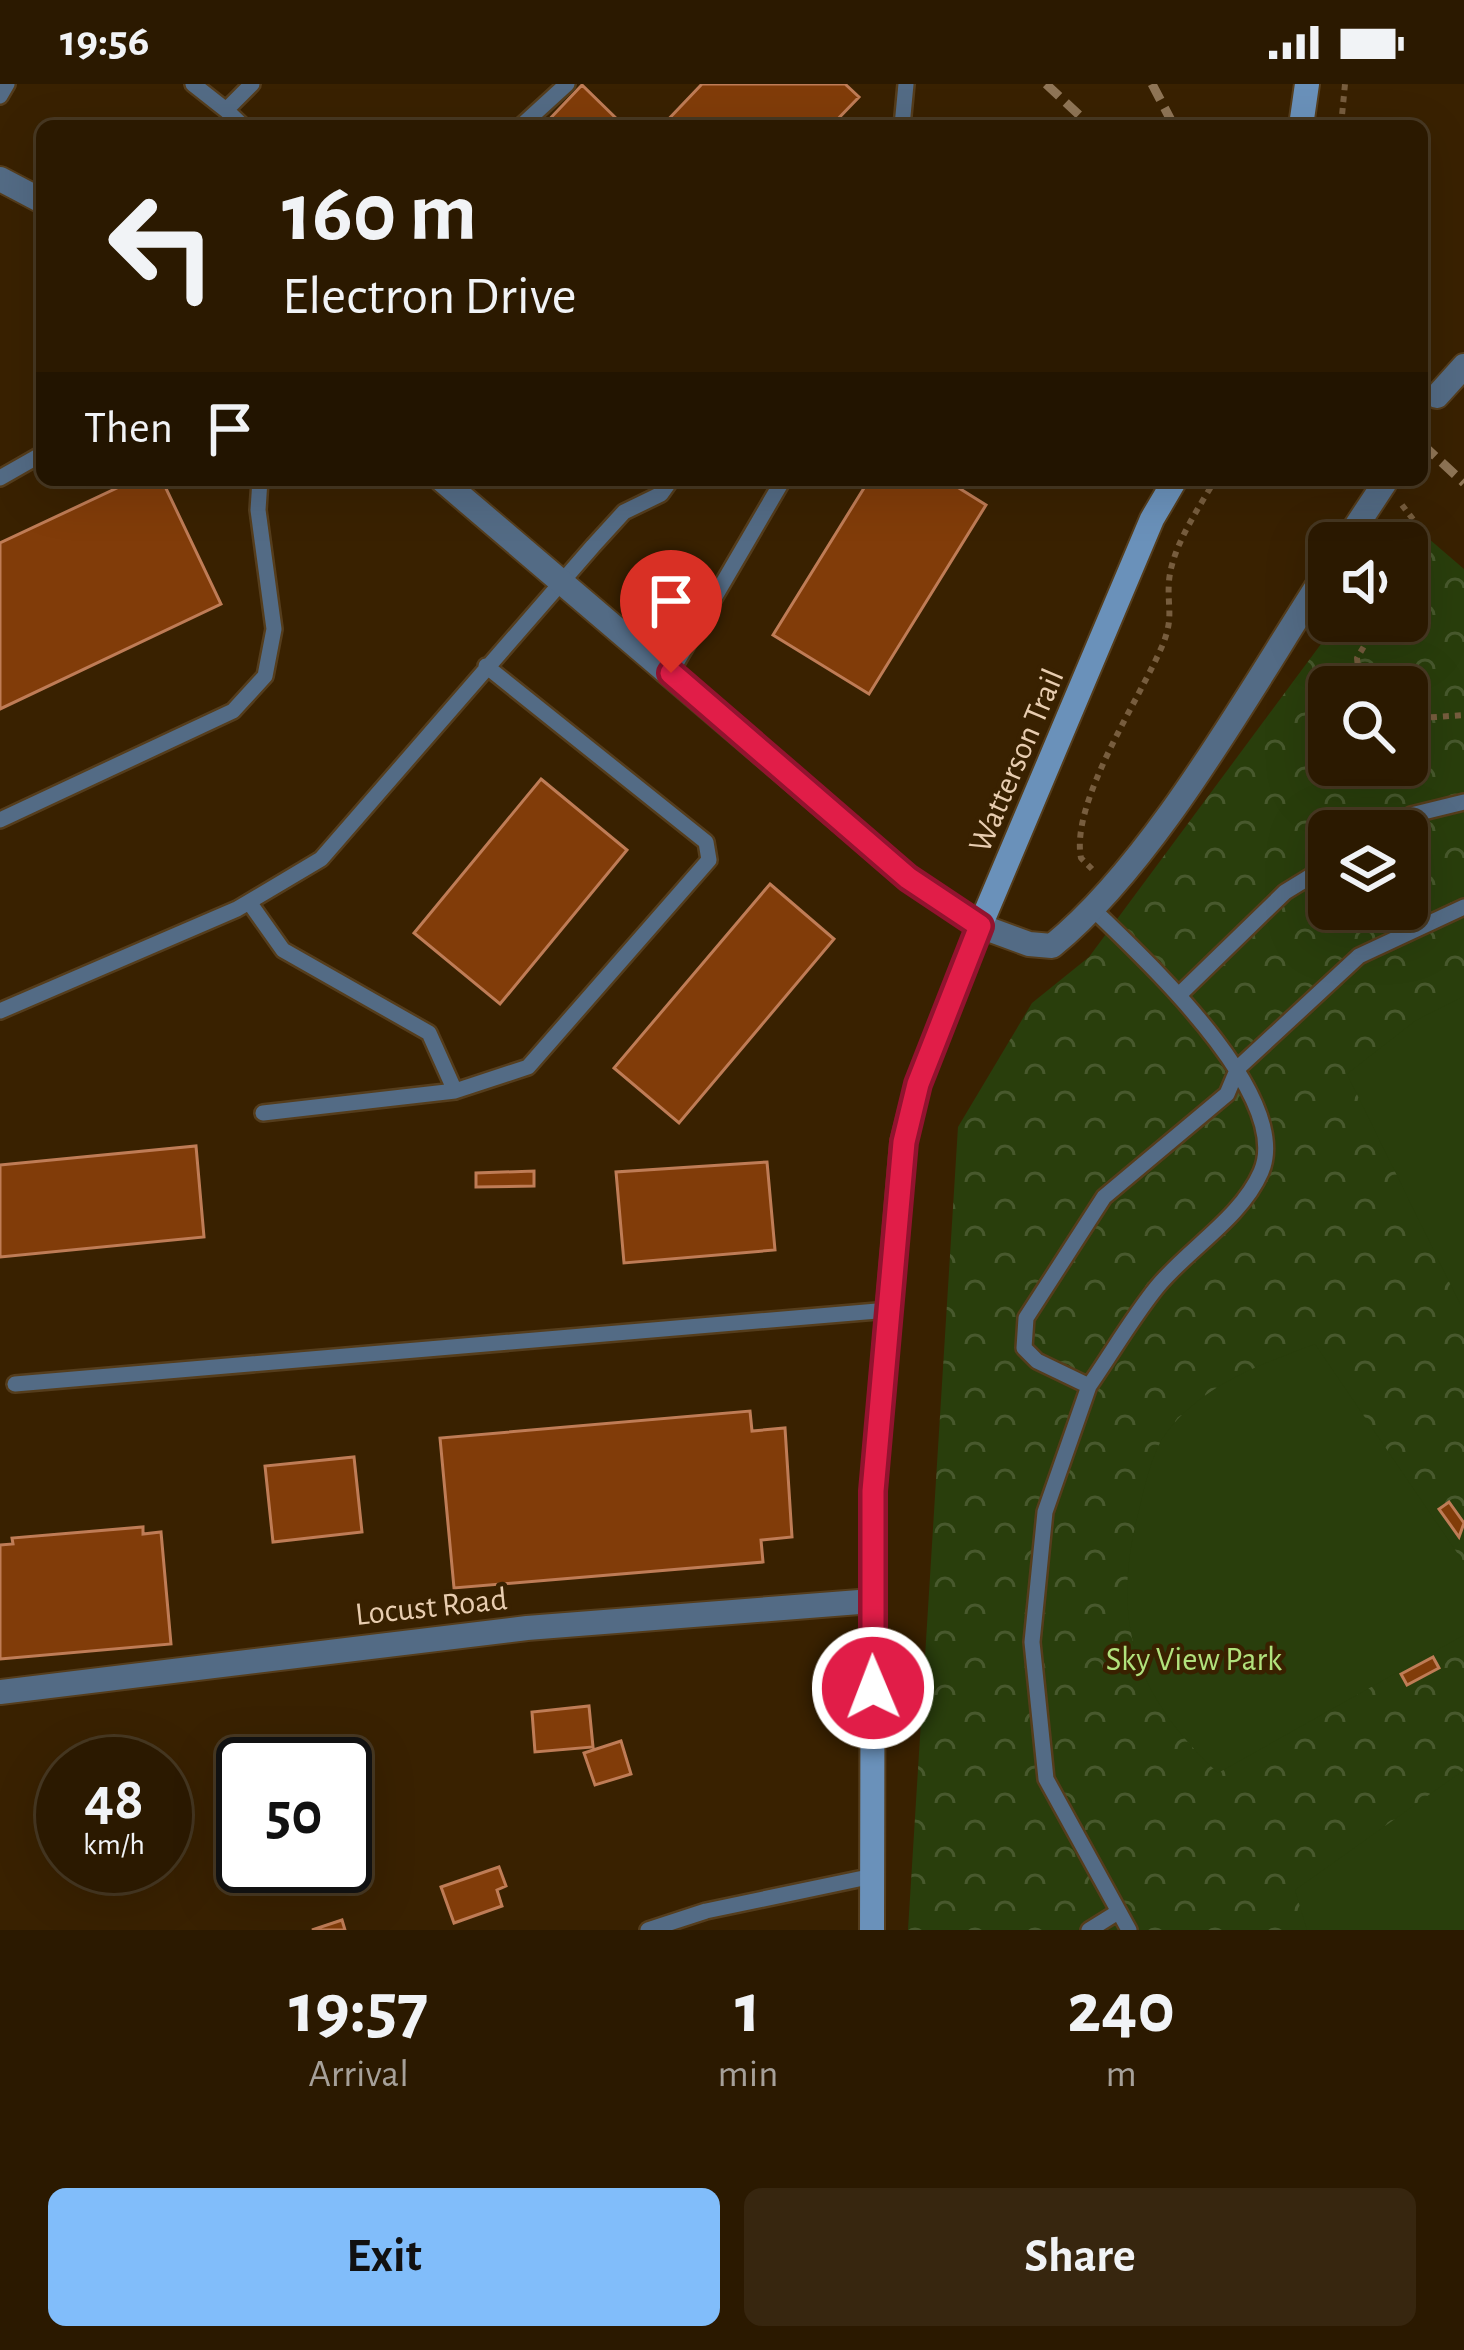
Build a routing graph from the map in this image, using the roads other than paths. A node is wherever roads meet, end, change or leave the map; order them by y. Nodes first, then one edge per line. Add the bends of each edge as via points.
1 (7, 84) edge
2 (194, 84) edge
3 (252, 84) edge
4 (567, 84) edge
5 (906, 84) edge
6 (1307, 86) edge
7 (0, 96) edge
8 (226, 110) junction
9 (237, 120) edge
10 (528, 120) edge
11 (903, 120) edge
12 (1302, 120) edge
13 (0, 179) edge
14 (36, 198) edge
15 (1464, 366) edge
16 (1437, 396) dead end
17 (36, 457) edge
18 (0, 478) edge
19 (260, 486) edge
20 (449, 486) edge
21 (667, 486) edge
22 (780, 486) edge
23 (1383, 486) edge
24 (1170, 487) edge
25 (1360, 522) edge
26 (562, 579) junction
27 (1308, 599) edge
28 (486, 666) junction
29 (671, 673) junction
30 (1464, 802) edge
31 (1428, 811) edge
32 (0, 820) edge
33 (1308, 878) edge
34 (249, 902) junction
35 (1464, 907) edge
36 (1095, 910) junction
37 (980, 926) junction
38 (1181, 993) junction
39 (0, 1011) edge
40 (1238, 1068) junction
41 (455, 1091) junction
42 (263, 1112) dead end
43 (890, 1310) junction
44 (15, 1384) dead end
45 (1089, 1386) junction
46 (872, 1601) junction
47 (0, 1692) edge
48 (873, 1876) junction
49 (1118, 1912) junction
50 (648, 1930) edge
51 (872, 1930) edge
52 (1089, 1930) edge
53 (1129, 1930) edge

1 - 7 lane
2 - 8 lane
3 - 8 lane
4 - 10 lane
5 - 11 lane
6 - 12 main road
8 - 9 lane
13 - 14 street
15 - 16 street
17 - 18 lane
19 - 32 lane via 274,629 265,676 233,711
20 - 26 street
21 - 26 lane via 624,512
22 - 29 lane
23 - 25 street
24 - 37 main road, Watterson Trail
26 - 28 lane
26 - 29 street
27 - 36 street
28 - 34 lane via 321,859
28 - 41 lane via 706,842 710,860 528,1067
29 - 37 street via 908,878
30 - 31 lane
33 - 38 lane
34 - 39 lane
34 - 41 lane via 283,950 429,1033
35 - 40 lane via 1359,956
36 - 37 street via 1052,946
36 - 38 lane
37 - 43 main road, Watterson Trail via 918,1084 904,1142
38 - 40 lane
40 - 45 lane via 1260,1124 1264,1168 1158,1286
40 - 45 lane via 1226,1094 1104,1197 1026,1318 1024,1348
41 - 42 lane
43 - 44 lane
43 - 46 main road, Watterson Trail
45 - 49 lane via 1045,1512 1033,1642 1046,1779
46 - 47 street, Locust Road via 527,1628
46 - 48 main road, Watterson Trail
48 - 50 lane
48 - 51 main road, Watterson Trail
49 - 52 lane
49 - 53 lane

